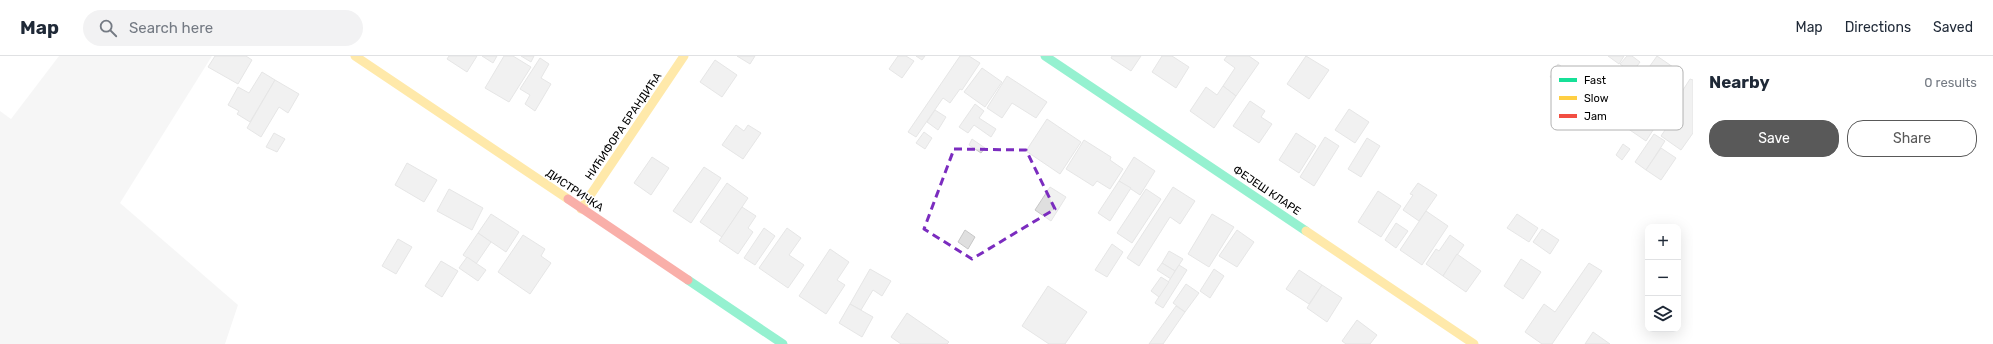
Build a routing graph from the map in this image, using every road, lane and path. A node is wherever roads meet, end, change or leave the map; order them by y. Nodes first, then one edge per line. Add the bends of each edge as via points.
1 (355, 56) edge
2 (684, 56) edge
3 (1045, 56) edge
4 (581, 209) junction
5 (783, 344) edge
6 (1474, 344) edge

1 - 4 street, ДИСТРИЧКА
2 - 4 street, НИЋИФОРА БРАНДИЋА
3 - 6 street, ФЕЈЕШ КЛАРЕ
4 - 5 street, ДИСТРИЧКА

